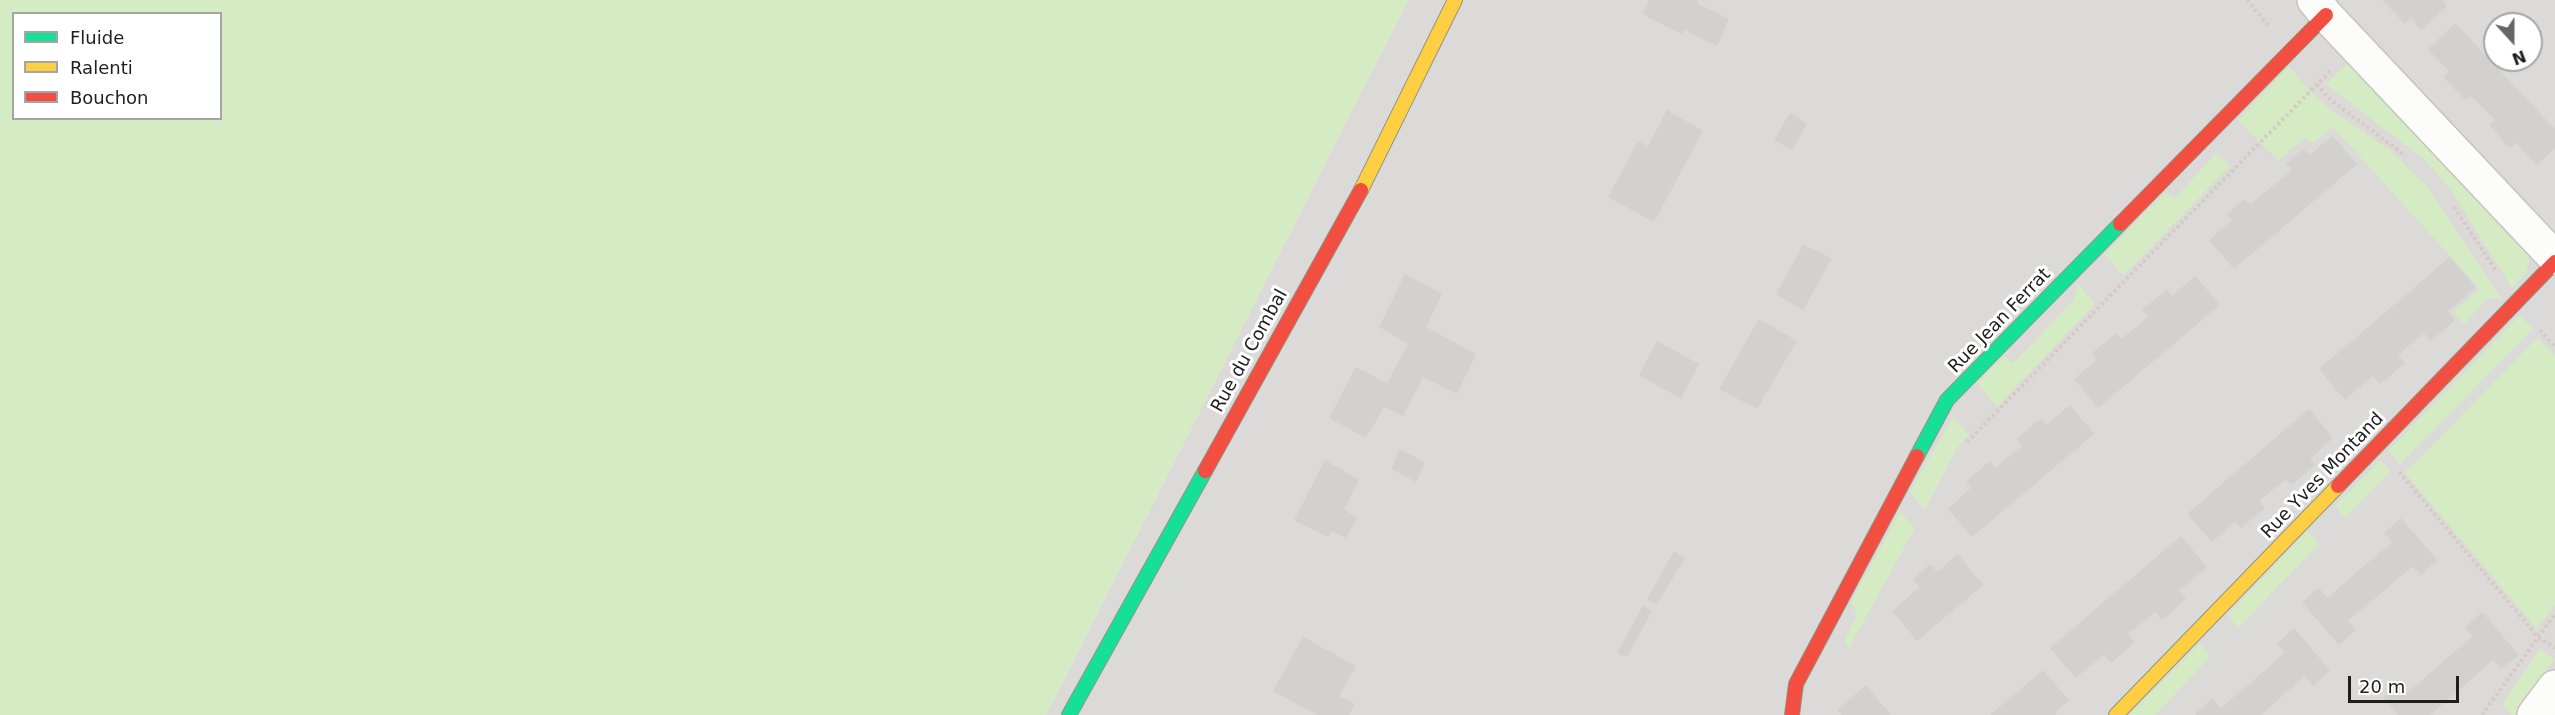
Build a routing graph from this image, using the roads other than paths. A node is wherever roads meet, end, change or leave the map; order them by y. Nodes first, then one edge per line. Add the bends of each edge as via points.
1 (1455, 0) edge
2 (2320, 8) edge
3 (2555, 258) edge
4 (2555, 262) edge
5 (2555, 687) edge
6 (1069, 715) edge
7 (1792, 715) edge
8 (2116, 715) edge
9 (2534, 715) edge

1 - 6 street, Rue du Combal via 1373,168
2 - 3 street
2 - 7 street, Rue Jean Ferrat via 2290,51 1947,400 1796,684
4 - 8 street, Rue Yves Montand
5 - 9 street

